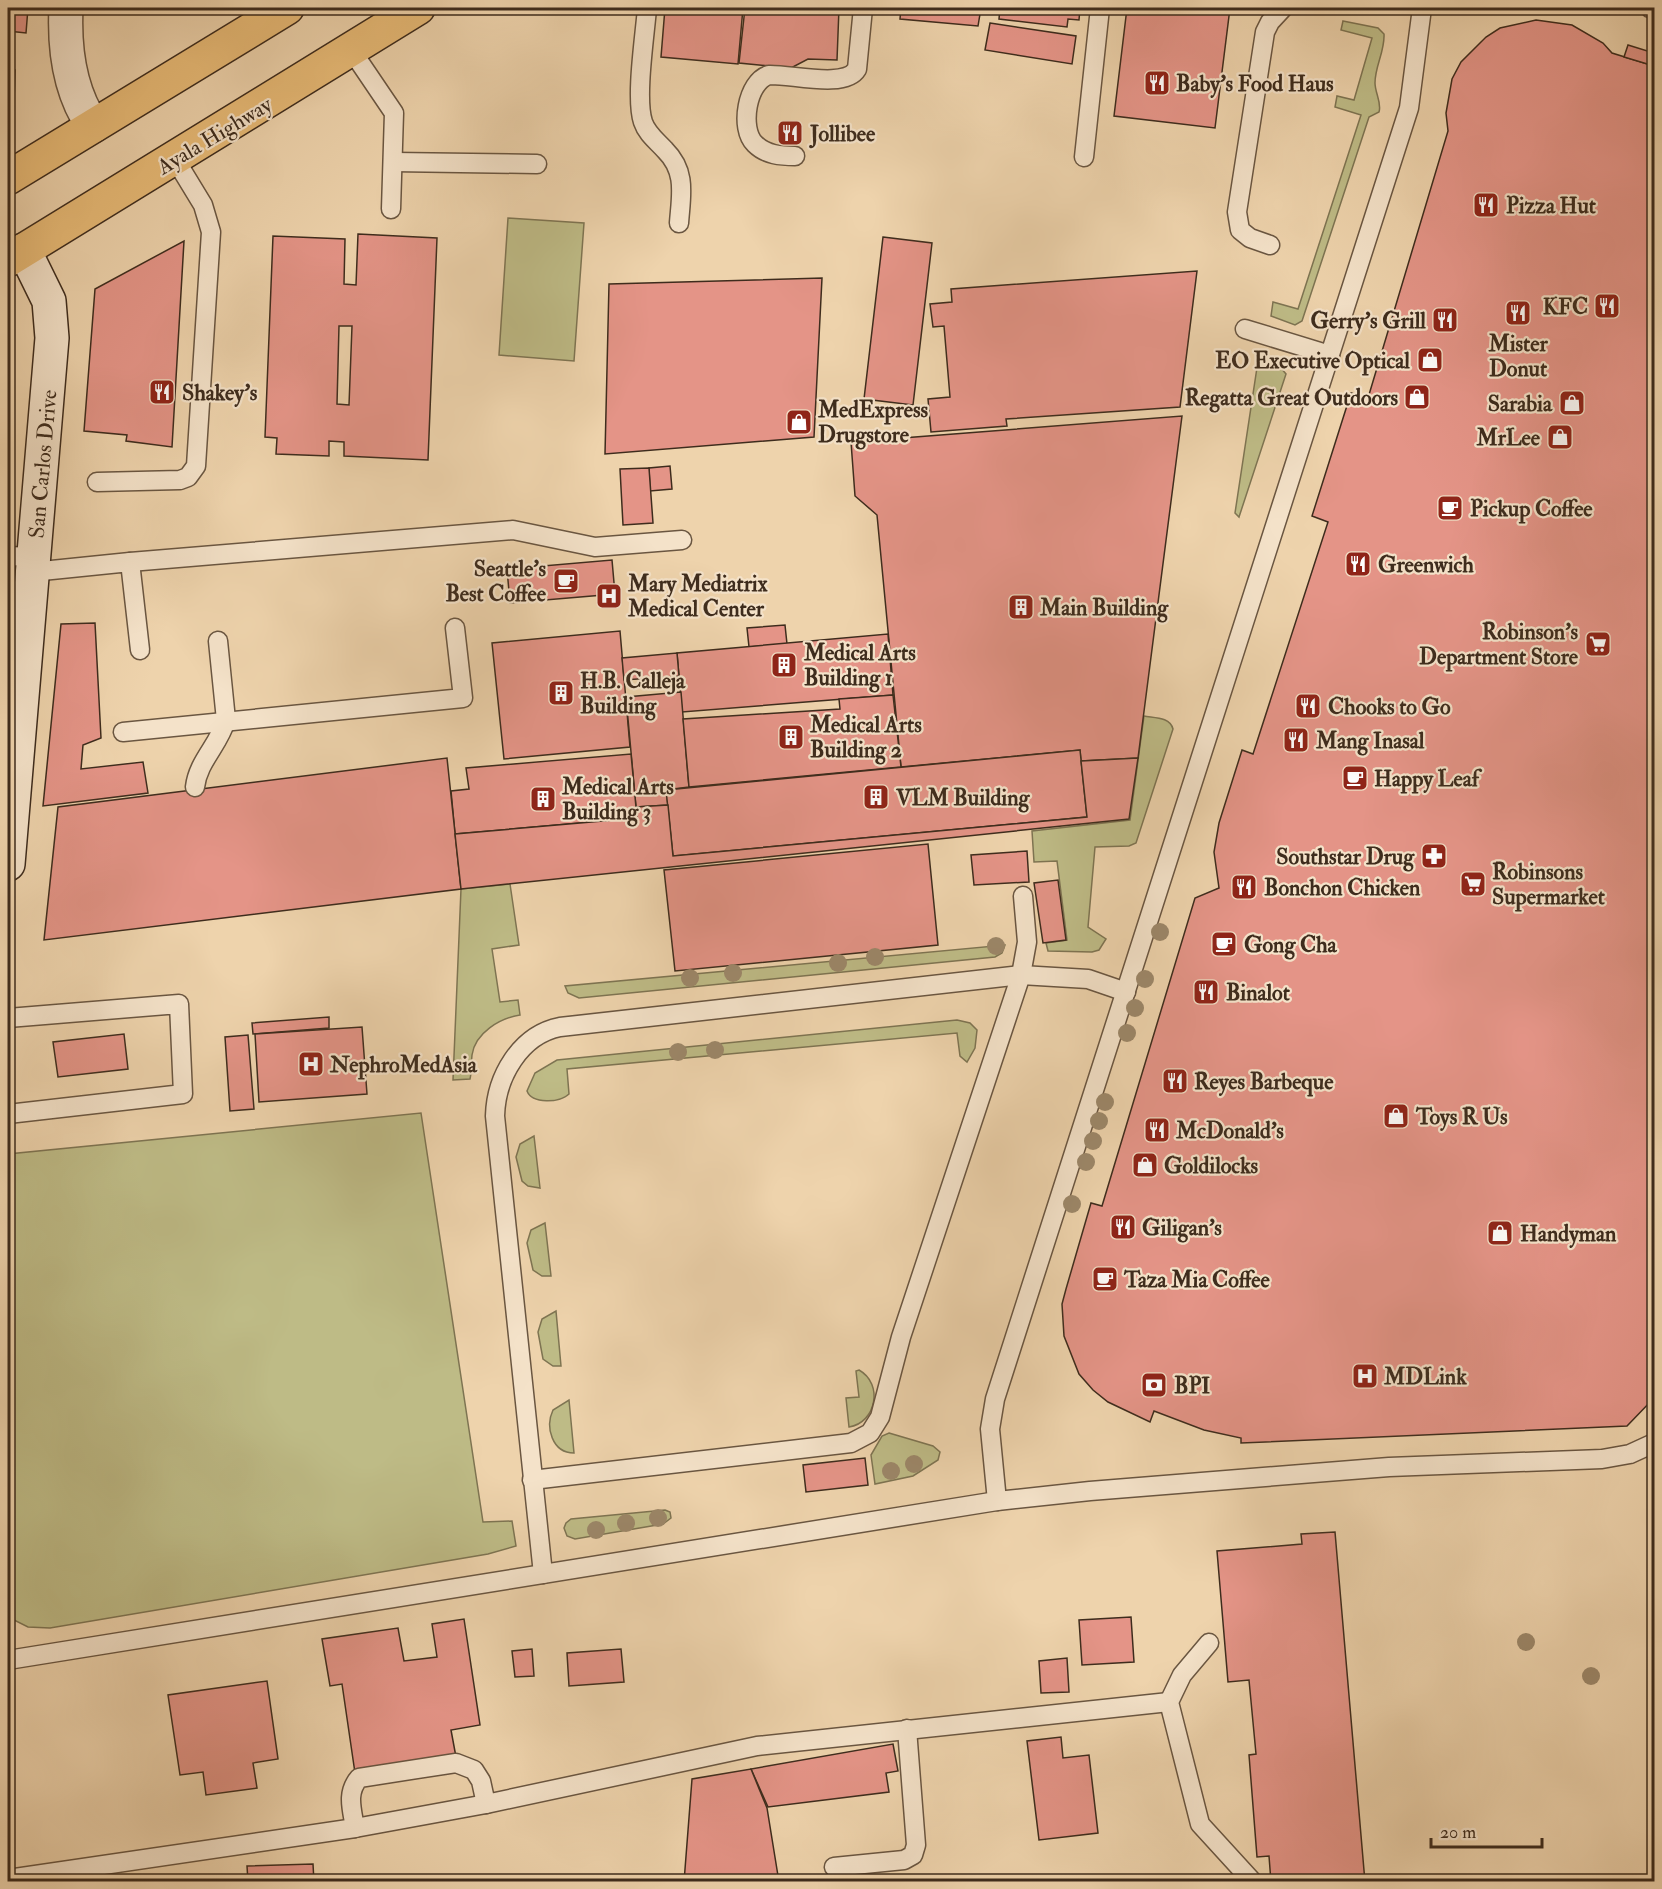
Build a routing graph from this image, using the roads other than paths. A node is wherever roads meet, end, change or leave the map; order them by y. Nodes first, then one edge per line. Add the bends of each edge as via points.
1 (66, 8) edge
2 (287, 8) edge
3 (647, 8) edge
4 (863, 8) edge
5 (1100, 8) edge
6 (1282, 8) edge
7 (1422, 8) edge
8 (1650, 8) edge
9 (1654, 9) edge
10 (400, 12) edge
11 (352, 51) junction
12 (93, 126) junction
13 (795, 156) dead end
14 (1084, 157) dead end
15 (175, 159) junction
16 (393, 162) junction
17 (537, 164) dead end
18 (8, 178) edge
19 (391, 209) dead end
20 (678, 223) dead end
21 (1270, 245) dead end
22 (16, 255) edge
23 (1245, 329) dead end
24 (1330, 355) junction
25 (97, 482) dead end
26 (682, 540) dead end
27 (24, 562) edge
28 (130, 562) junction
29 (455, 628) dead end
30 (219, 641) dead end
31 (140, 650) dead end
32 (226, 720) junction
33 (123, 732) dead end
34 (13, 749) edge
35 (195, 787) dead end
36 (8, 864) edge
37 (1023, 896) dead end
38 (1021, 975) junction
39 (1126, 992) junction
40 (8, 1018) edge
41 (8, 1114) edge
42 (1654, 1443) edge
43 (532, 1480) junction
44 (996, 1501) junction
45 (543, 1574) junction
46 (1209, 1643) dead end
47 (8, 1660) edge
48 (1169, 1702) junction
49 (907, 1729) junction
50 (486, 1804) junction
51 (355, 1828) junction
52 (834, 1867) dead end
53 (8, 1879) edge
54 (1253, 1881) edge

1 - 12 street via 70,76 78,102
2 - 12 highway
3 - 20 lane via 642,119 647,132 680,169
4 - 13 lane via 854,75 842,80 769,75 754,85 747,125 749,137 770,153
5 - 14 lane
6 - 21 lane via 1265,32 1237,212 1240,230
7 - 24 lane via 1409,108
8 - 9 lane
10 - 11 highway, Ayala Highway
11 - 15 highway, Ayala Highway
11 - 16 lane via 394,114
12 - 18 highway
15 - 22 highway, Ayala Highway
15 - 25 lane via 203,205 211,231 196,466 188,477 180,480
16 - 17 lane
16 - 19 lane
22 - 27 street, San Carlos Drive via 42,282 52,324
23 - 24 lane
24 - 39 lane
26 - 28 lane via 595,547 513,530
27 - 28 lane
27 - 34 street, San Carlos Drive
28 - 31 lane
29 - 32 lane via 463,698
30 - 32 lane
32 - 33 lane
32 - 35 lane via 200,765
34 - 36 street, San Carlos Drive
37 - 38 lane via 1027,942
38 - 39 lane via 1088,979
38 - 43 lane via 901,1336 880,1417 870,1434 851,1443
38 - 43 lane via 560,1027 543,1031 529,1041 502,1082 495,1116
39 - 44 lane via 993,1406 990,1434
40 - 41 lane via 179,1004 183,1094
42 - 44 lane via 1630,1454 1602,1459 1389,1467
43 - 45 lane
44 - 45 lane
45 - 47 lane
46 - 48 lane via 1182,1675
48 - 49 lane
48 - 54 lane via 1200,1824
49 - 50 lane via 757,1746
49 - 52 lane via 916,1845 913,1855 904,1860
50 - 51 lane
50 - 51 lane via 474,1770 456,1763 358,1778 350,1795
51 - 53 lane

